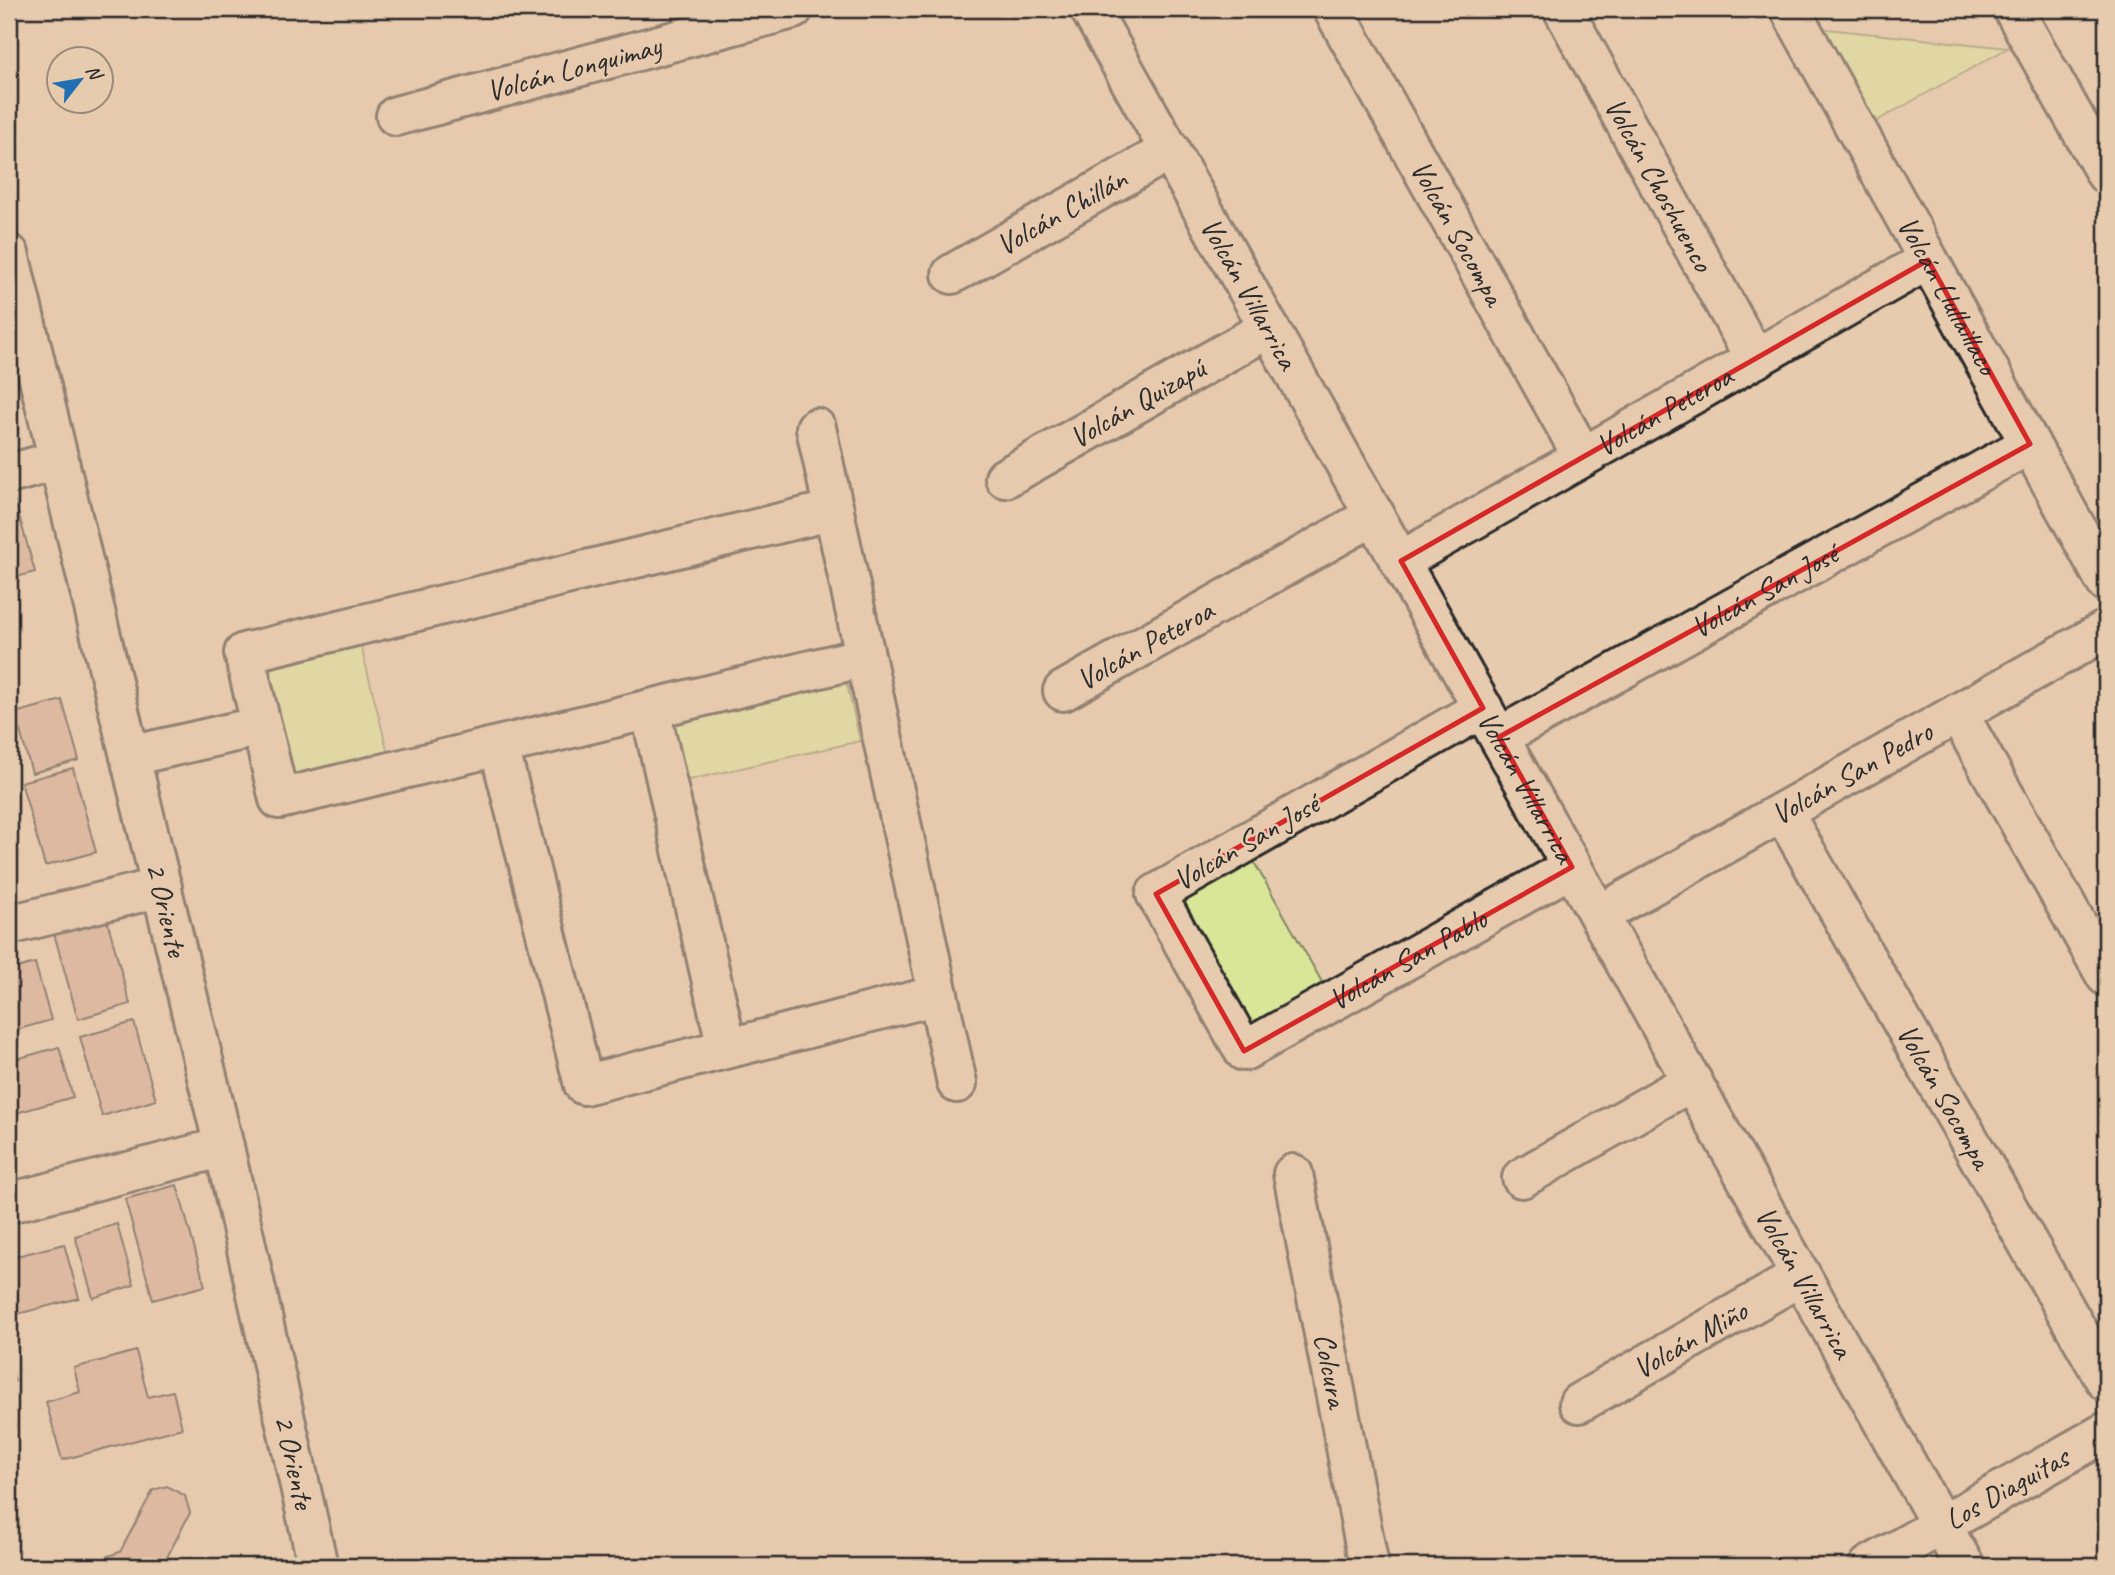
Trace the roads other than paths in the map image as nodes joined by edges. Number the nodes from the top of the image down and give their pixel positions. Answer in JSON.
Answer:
{"nodes":[{"id":1,"x":793,"y":9,"type":"edge"},
{"id":2,"x":1090,"y":9,"type":"edge"},
{"id":3,"x":1333,"y":9,"type":"edge"},
{"id":4,"x":1563,"y":9,"type":"edge"},
{"id":5,"x":1790,"y":9,"type":"edge"},
{"id":6,"x":2013,"y":9,"type":"edge"},
{"id":7,"x":396,"y":116,"type":"dead end"},
{"id":8,"x":1170,"y":150,"type":"junction"},
{"id":9,"x":2106,"y":174,"type":"edge"},
{"id":10,"x":9,"y":254,"type":"edge"},
{"id":11,"x":1928,"y":260,"type":"junction"},
{"id":12,"x":952,"y":274,"type":"dead end"},
{"id":13,"x":1269,"y":328,"type":"junction"},
{"id":14,"x":1755,"y":359,"type":"junction"},
{"id":15,"x":816,"y":428,"type":"dead end"},
{"id":16,"x":2030,"y":444,"type":"junction"},
{"id":17,"x":1583,"y":457,"type":"junction"},
{"id":18,"x":59,"y":460,"type":"junction"},
{"id":19,"x":9,"y":474,"type":"edge"},
{"id":20,"x":1005,"y":478,"type":"dead end"},
{"id":21,"x":834,"y":510,"type":"junction"},
{"id":22,"x":1375,"y":515,"type":"junction"},
{"id":23,"x":1401,"y":561,"type":"junction"},
{"id":24,"x":2106,"y":582,"type":"edge"},
{"id":25,"x":2106,"y":629,"type":"edge"},
{"id":26,"x":865,"y":657,"type":"junction"},
{"id":27,"x":1063,"y":691,"type":"dead end"},
{"id":28,"x":650,"y":709,"type":"junction"},
{"id":29,"x":1958,"y":713,"type":"junction"},
{"id":30,"x":1491,"y":723,"type":"junction"},
{"id":31,"x":261,"y":726,"type":"junction"},
{"id":32,"x":499,"y":746,"type":"junction"},
{"id":33,"x":130,"y":755,"type":"junction"},
{"id":34,"x":1783,"y":812,"type":"junction"},
{"id":35,"x":1572,"y":867,"type":"junction"},
{"id":36,"x":162,"y":887,"type":"junction"},
{"id":37,"x":1599,"y":915,"type":"junction"},
{"id":38,"x":9,"y":925,"type":"edge"},
{"id":39,"x":2106,"y":976,"type":"edge"},
{"id":40,"x":938,"y":995,"type":"junction"},
{"id":41,"x":727,"y":1048,"type":"junction"},
{"id":42,"x":1244,"y":1051,"type":"joint"},
{"id":43,"x":1692,"y":1081,"type":"junction"},
{"id":44,"x":957,"y":1083,"type":"dead end"},
{"id":45,"x":224,"y":1146,"type":"junction"},
{"id":46,"x":1293,"y":1174,"type":"dead end"},
{"id":47,"x":1522,"y":1178,"type":"dead end"},
{"id":48,"x":9,"y":1203,"type":"edge"},
{"id":49,"x":1801,"y":1276,"type":"junction"},
{"id":50,"x":2106,"y":1381,"type":"edge"},
{"id":51,"x":1579,"y":1403,"type":"dead end"},
{"id":52,"x":2106,"y":1432,"type":"edge"},
{"id":53,"x":1941,"y":1525,"type":"junction"},
{"id":54,"x":318,"y":1566,"type":"edge"},
{"id":55,"x":1369,"y":1566,"type":"edge"},
{"id":56,"x":1869,"y":1566,"type":"edge"},
{"id":57,"x":1965,"y":1566,"type":"edge"}],
"edges":[{"from":1,"to":7,"type":"street","name":"Volcán Lonquimay"},
{"from":2,"to":8,"type":"street","name":"Volcán Villarrica"},
{"from":3,"to":17,"type":"street","name":"Volcán Socompa"},
{"from":4,"to":14,"type":"street","name":"Volcán Choshuenco"},
{"from":5,"to":11,"type":"street","name":"Volcán Llullaillaco"},
{"from":6,"to":9,"type":"street"},
{"from":8,"to":12,"type":"street","name":"Volcán Chillán"},
{"from":8,"to":13,"type":"street","name":"Volcán Villarrica"},
{"from":10,"to":18,"type":"street","name":"2 Oriente"},
{"from":11,"to":14,"type":"street","name":"Volcán Peteroa"},
{"from":11,"to":16,"type":"street","name":"Volcán Llullaillaco"},
{"from":13,"to":20,"type":"street","name":"Volcán Quizapú"},
{"from":13,"to":22,"type":"street","name":"Volcán Villarrica"},
{"from":14,"to":17,"type":"street","name":"Volcán Peteroa"},
{"from":15,"to":21,"type":"street"},
{"from":16,"to":24,"type":"street","name":"Volcán Llullaillaco"},
{"from":16,"to":30,"type":"street","name":"Volcán San José"},
{"from":17,"to":23,"type":"street","name":"Volcán Peteroa"},
{"from":18,"to":19,"type":"street"},
{"from":18,"to":33,"type":"street","name":"2 Oriente"},
{"from":21,"to":26,"type":"street"},
{"from":21,"to":31,"type":"street"},
{"from":22,"to":23,"type":"street","name":"Volcán Villarrica"},
{"from":22,"to":27,"type":"street","name":"Volcán Peteroa"},
{"from":23,"to":30,"type":"street","name":"Volcán Villarrica"},
{"from":25,"to":29,"type":"street","name":"Volcán San Pedro"},
{"from":26,"to":28,"type":"street"},
{"from":26,"to":40,"type":"street"},
{"from":28,"to":32,"type":"street"},
{"from":28,"to":41,"type":"street"},
{"from":29,"to":34,"type":"street","name":"Volcán San Pedro"},
{"from":29,"to":39,"type":"street"},
{"from":30,"to":35,"type":"street","name":"Volcán Villarrica"},
{"from":30,"to":42,"type":"street","name":"Volcán San José"},
{"from":31,"to":32,"type":"street"},
{"from":31,"to":33,"type":"street"},
{"from":32,"to":41,"type":"street"},
{"from":33,"to":36,"type":"street","name":"2 Oriente"},
{"from":34,"to":37,"type":"street","name":"Volcán San Pedro"},
{"from":34,"to":50,"type":"street","name":"Volcán Socompa"},
{"from":35,"to":37,"type":"street","name":"Volcán Villarrica"},
{"from":35,"to":42,"type":"street","name":"Volcán San Pablo"},
{"from":36,"to":38,"type":"street"},
{"from":36,"to":45,"type":"street","name":"2 Oriente"},
{"from":37,"to":43,"type":"street","name":"Volcán Villarrica"},
{"from":40,"to":41,"type":"street"},
{"from":40,"to":44,"type":"street"},
{"from":43,"to":47,"type":"street"},
{"from":43,"to":49,"type":"street","name":"Volcán Villarrica"},
{"from":45,"to":48,"type":"street"},
{"from":45,"to":54,"type":"street","name":"2 Oriente"},
{"from":46,"to":55,"type":"street","name":"Colcura"},
{"from":49,"to":51,"type":"street","name":"Volcán Miño"},
{"from":49,"to":53,"type":"street","name":"Volcán Villarrica"},
{"from":52,"to":53,"type":"street","name":"Los Diaguitas"},
{"from":53,"to":56,"type":"street","name":"Los Diaguitas"},
{"from":53,"to":57,"type":"street","name":"Volcán Villarrica"}]}
